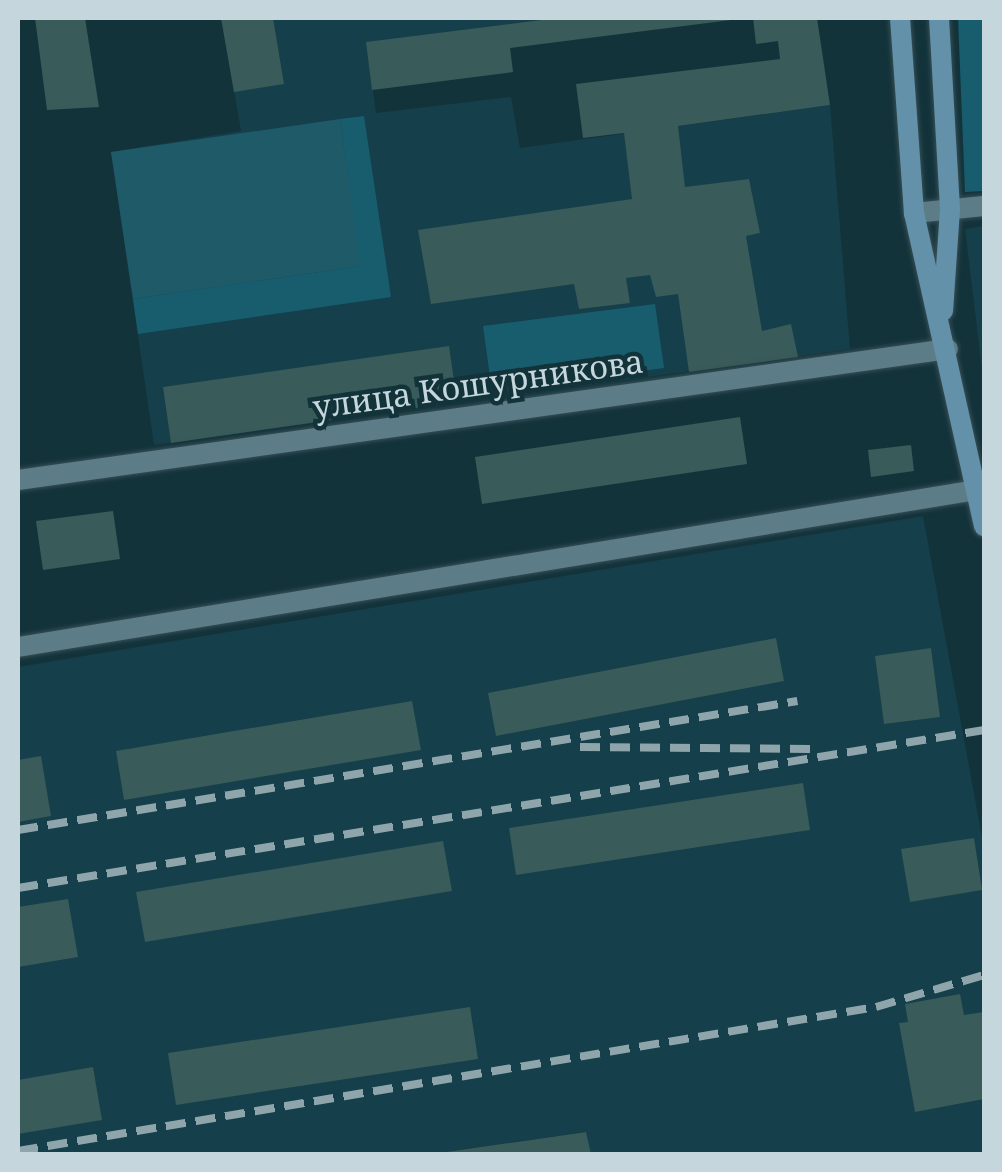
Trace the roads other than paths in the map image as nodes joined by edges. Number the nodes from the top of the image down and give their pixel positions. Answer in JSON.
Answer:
{"nodes":[{"id":1,"x":900,"y":18,"type":"edge"},
{"id":2,"x":939,"y":18,"type":"edge"},
{"id":3,"x":984,"y":206,"type":"edge"},
{"id":4,"x":950,"y":209,"type":"junction"},
{"id":5,"x":914,"y":213,"type":"junction"},
{"id":6,"x":942,"y":323,"type":"junction"},
{"id":7,"x":948,"y":349,"type":"junction"},
{"id":8,"x":18,"y":480,"type":"edge"},
{"id":9,"x":977,"y":490,"type":"junction"},
{"id":10,"x":984,"y":526,"type":"edge"},
{"id":11,"x":18,"y":647,"type":"edge"}],
"edges":[{"from":1,"to":5,"type":"main road"},
{"from":2,"to":4,"type":"main road"},
{"from":3,"to":4,"type":"street"},
{"from":4,"to":5,"type":"street"},
{"from":4,"to":6,"type":"main road"},
{"from":5,"to":6,"type":"main road"},
{"from":6,"to":7,"type":"main road"},
{"from":7,"to":8,"type":"street","name":"улица Кошурникова"},
{"from":7,"to":9,"type":"main road"},
{"from":9,"to":10,"type":"main road"},
{"from":9,"to":11,"type":"street"}]}
